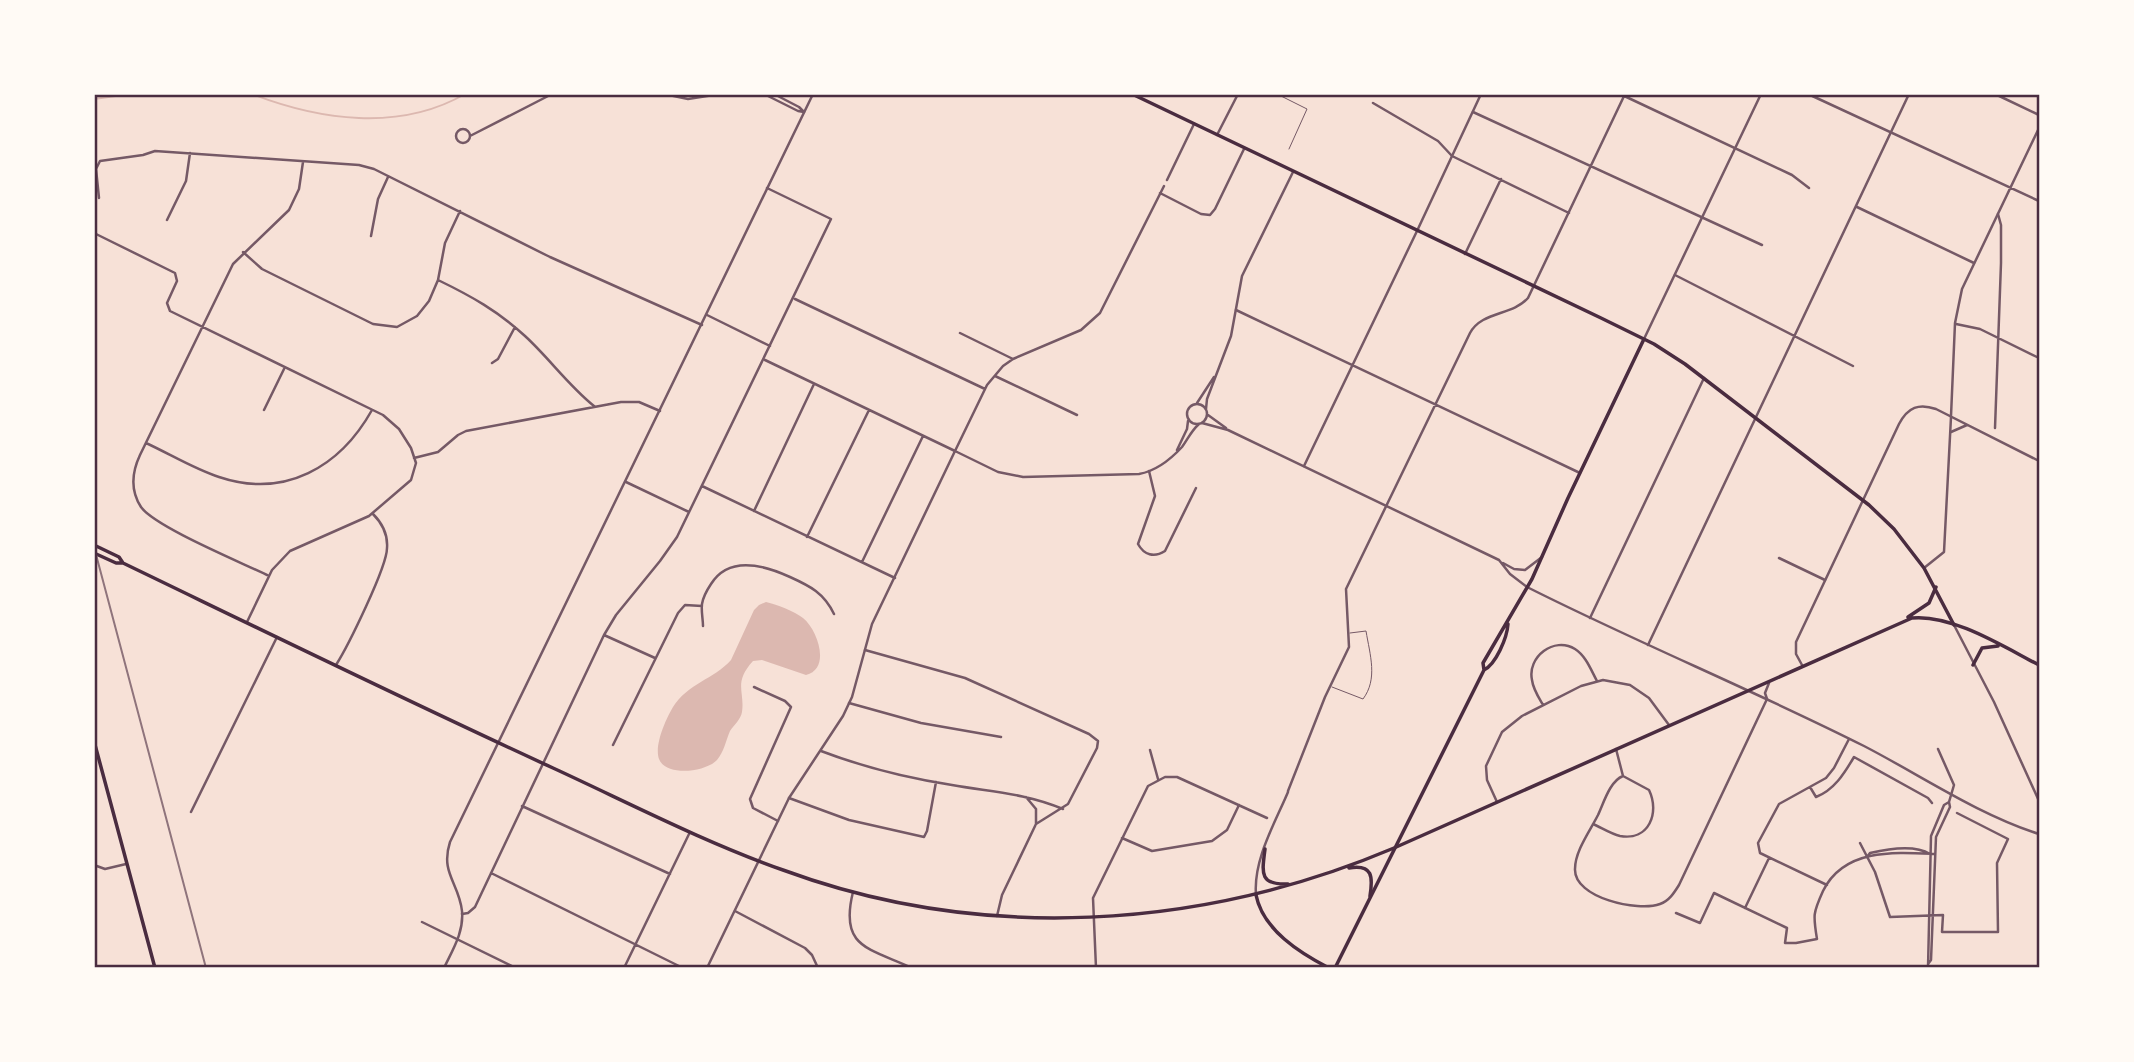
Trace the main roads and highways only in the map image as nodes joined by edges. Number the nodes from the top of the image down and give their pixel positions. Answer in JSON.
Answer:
{"nodes":[{"id":1,"x":1132,"y":94,"type":"edge"},
{"id":2,"x":1644,"y":339,"type":"junction"},
{"id":3,"x":94,"y":545,"type":"edge"},
{"id":4,"x":94,"y":553,"type":"edge"},
{"id":5,"x":123,"y":563,"type":"junction"},
{"id":6,"x":1936,"y":587,"type":"junction"},
{"id":7,"x":1901,"y":621,"type":"junction"},
{"id":8,"x":1508,"y":624,"type":"junction"},
{"id":9,"x":1954,"y":625,"type":"junction"},
{"id":10,"x":2000,"y":645,"type":"junction"},
{"id":11,"x":1973,"y":665,"type":"road end"},
{"id":12,"x":2039,"y":665,"type":"edge"},
{"id":13,"x":1483,"y":670,"type":"junction"},
{"id":14,"x":94,"y":741,"type":"edge"},
{"id":15,"x":1394,"y":848,"type":"junction"},
{"id":16,"x":1265,"y":849,"type":"road end"},
{"id":17,"x":1340,"y":869,"type":"junction"},
{"id":18,"x":1294,"y":884,"type":"junction"},
{"id":19,"x":1256,"y":895,"type":"junction"},
{"id":20,"x":1370,"y":896,"type":"junction"},
{"id":21,"x":155,"y":968,"type":"edge"},
{"id":22,"x":1329,"y":968,"type":"edge"},
{"id":23,"x":1335,"y":968,"type":"edge"}],
"edges":[{"from":1,"to":2,"type":"main road"},
{"from":2,"to":6,"type":"main road"},
{"from":2,"to":8,"type":"main road"},
{"from":3,"to":5,"type":"main road"},
{"from":4,"to":5,"type":"main road"},
{"from":5,"to":19,"type":"main road"},
{"from":6,"to":7,"type":"main road"},
{"from":6,"to":9,"type":"main road"},
{"from":7,"to":9,"type":"main road"},
{"from":7,"to":15,"type":"main road"},
{"from":8,"to":13,"type":"main road"},
{"from":8,"to":13,"type":"main road"},
{"from":9,"to":10,"type":"main road"},
{"from":10,"to":11,"type":"main road"},
{"from":10,"to":12,"type":"main road"},
{"from":13,"to":15,"type":"main road"},
{"from":14,"to":21,"type":"main road"},
{"from":15,"to":17,"type":"main road"},
{"from":15,"to":20,"type":"main road"},
{"from":16,"to":18,"type":"main road"},
{"from":17,"to":18,"type":"main road"},
{"from":17,"to":20,"type":"main road"},
{"from":18,"to":19,"type":"main road"},
{"from":19,"to":22,"type":"main road"},
{"from":20,"to":23,"type":"main road"}]}
